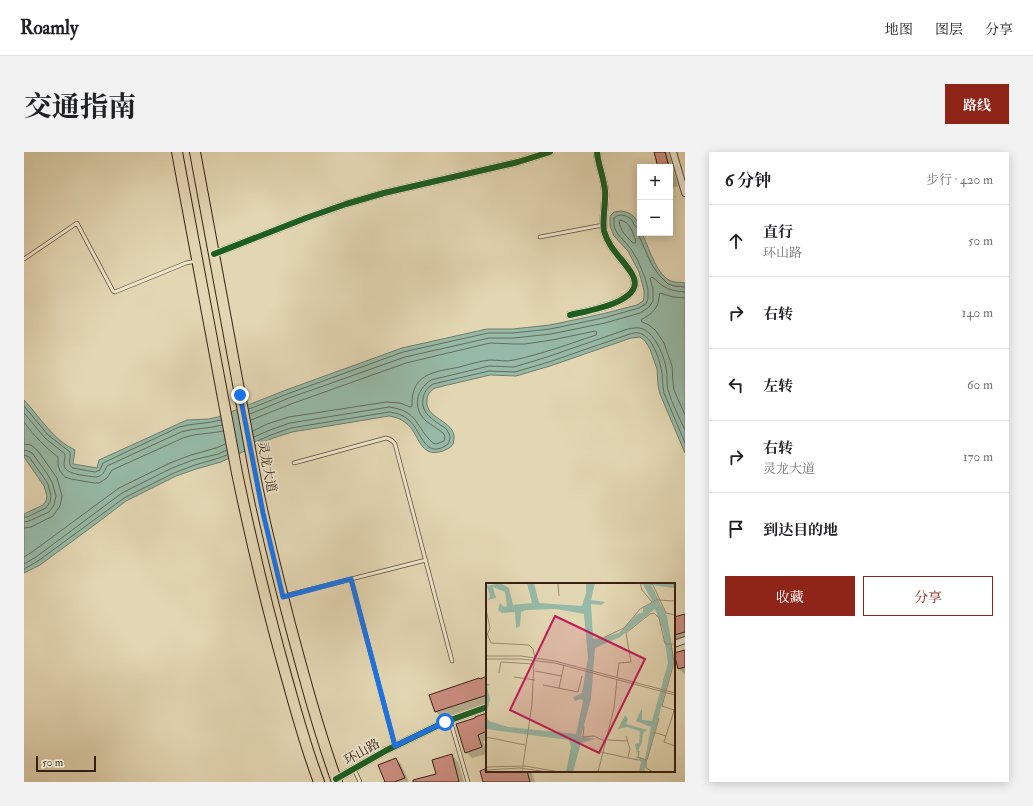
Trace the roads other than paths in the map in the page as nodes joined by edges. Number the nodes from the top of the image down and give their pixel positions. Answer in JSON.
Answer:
{"nodes":[{"id":1,"x":178,"y":152,"type":"edge"},
{"id":2,"x":195,"y":152,"type":"edge"},
{"id":3,"x":550,"y":152,"type":"edge"},
{"id":4,"x":597,"y":152,"type":"edge"},
{"id":5,"x":673,"y":152,"type":"edge"},
{"id":6,"x":685,"y":193,"type":"edge"},
{"id":7,"x":604,"y":225,"type":"junction"},
{"id":8,"x":540,"y":237,"type":"dead end"},
{"id":9,"x":214,"y":254,"type":"junction"},
{"id":10,"x":24,"y":259,"type":"edge"},
{"id":11,"x":197,"y":260,"type":"junction"},
{"id":12,"x":570,"y":315,"type":"dead end"},
{"id":13,"x":294,"y":462,"type":"dead end"},
{"id":14,"x":426,"y":560,"type":"junction"},
{"id":15,"x":351,"y":579,"type":"junction"},
{"id":16,"x":283,"y":597,"type":"junction"},
{"id":17,"x":685,"y":640,"type":"edge"},
{"id":18,"x":675,"y":644,"type":"edge"},
{"id":19,"x":452,"y":661,"type":"dead end"},
{"id":20,"x":486,"y":707,"type":"edge"},
{"id":21,"x":450,"y":720,"type":"junction"},
{"id":22,"x":395,"y":746,"type":"junction"},
{"id":23,"x":354,"y":769,"type":"junction"},
{"id":24,"x":337,"y":780,"type":"edge"},
{"id":25,"x":319,"y":782,"type":"edge"},
{"id":26,"x":360,"y":782,"type":"edge"},
{"id":27,"x":468,"y":782,"type":"edge"}],
"edges":[{"from":1,"to":11,"type":"main road"},
{"from":2,"to":9,"type":"main road","name":"灵龙大道"},
{"from":3,"to":9,"type":"street"},
{"from":4,"to":7,"type":"street"},
{"from":5,"to":6,"type":"street"},
{"from":7,"to":8,"type":"lane"},
{"from":7,"to":12,"type":"street"},
{"from":9,"to":16,"type":"main road","name":"灵龙大道"},
{"from":10,"to":11,"type":"lane"},
{"from":11,"to":25,"type":"main road"},
{"from":13,"to":14,"type":"lane"},
{"from":14,"to":15,"type":"lane"},
{"from":14,"to":19,"type":"lane"},
{"from":15,"to":16,"type":"lane"},
{"from":15,"to":22,"type":"lane"},
{"from":16,"to":24,"type":"main road","name":"灵龙大道"},
{"from":17,"to":18,"type":"street"},
{"from":20,"to":21,"type":"street","name":"环山路"},
{"from":21,"to":22,"type":"street","name":"环山路"},
{"from":21,"to":27,"type":"lane"},
{"from":22,"to":23,"type":"street","name":"环山路"},
{"from":23,"to":24,"type":"street","name":"环山路"},
{"from":23,"to":26,"type":"lane"}]}
